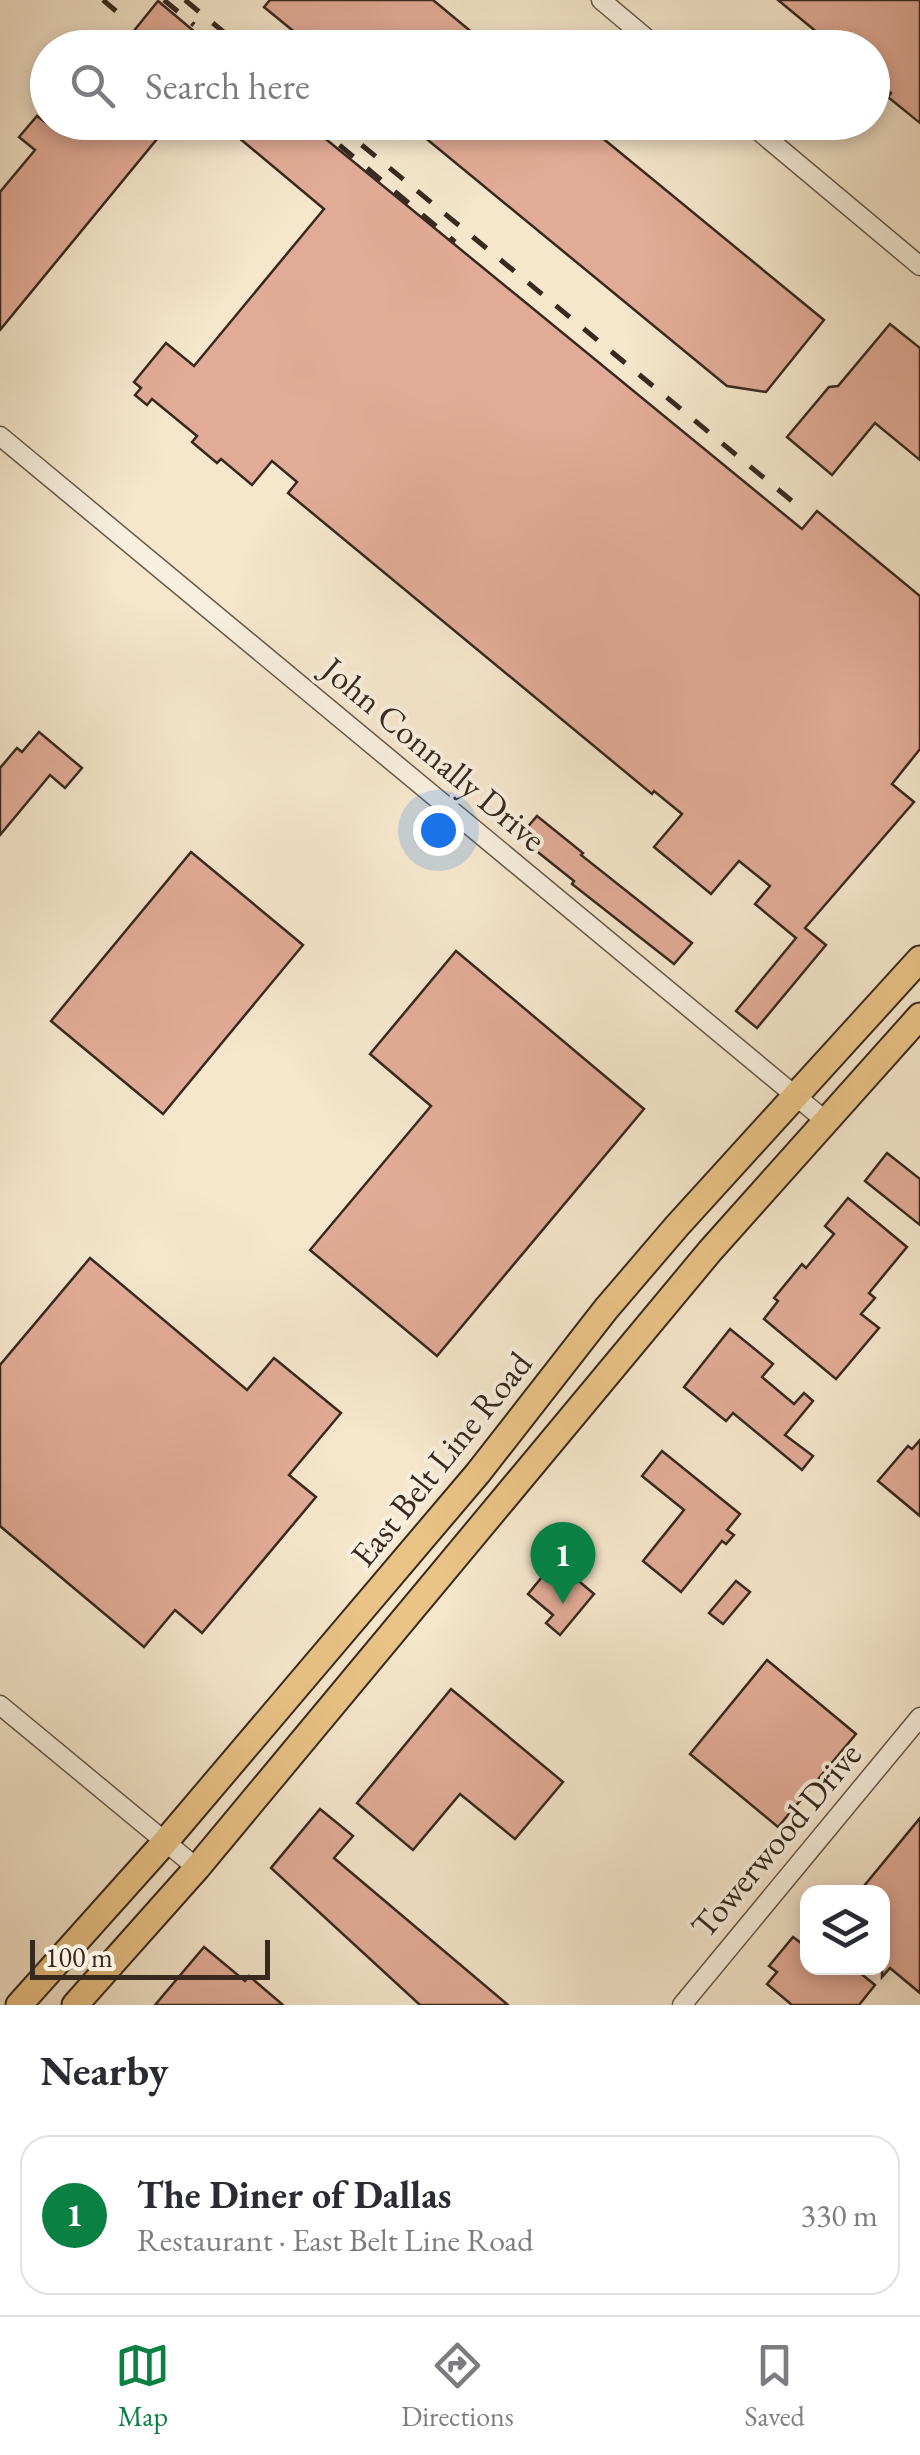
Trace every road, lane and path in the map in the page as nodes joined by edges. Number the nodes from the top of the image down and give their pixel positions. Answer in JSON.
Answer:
{"nodes":[{"id":1,"x":601,"y":0,"type":"edge"},
{"id":2,"x":637,"y":30,"type":"edge"},
{"id":3,"x":770,"y":140,"type":"edge"},
{"id":4,"x":920,"y":266,"type":"edge"},
{"id":5,"x":0,"y":436,"type":"edge"},
{"id":6,"x":920,"y":960,"type":"edge"},
{"id":7,"x":920,"y":1016,"type":"edge"},
{"id":8,"x":796,"y":1097,"type":"junction"},
{"id":9,"x":827,"y":1122,"type":"junction"},
{"id":10,"x":478,"y":1473,"type":"junction"},
{"id":11,"x":504,"y":1496,"type":"junction"},
{"id":12,"x":0,"y":1705,"type":"edge"},
{"id":13,"x":920,"y":1717,"type":"edge"},
{"id":14,"x":165,"y":1842,"type":"junction"},
{"id":15,"x":197,"y":1868,"type":"junction"},
{"id":16,"x":18,"y":2005,"type":"edge"},
{"id":17,"x":75,"y":2005,"type":"edge"},
{"id":18,"x":682,"y":2005,"type":"edge"}],
"edges":[{"from":1,"to":2,"type":"street"},
{"from":3,"to":4,"type":"street"},
{"from":5,"to":8,"type":"street","name":"John Connally Drive"},
{"from":6,"to":8,"type":"main road","name":"East Belt Line Road"},
{"from":7,"to":9,"type":"main road","name":"East Belt Line Road"},
{"from":8,"to":9,"type":"street","name":"John Connally Drive"},
{"from":8,"to":10,"type":"main road","name":"East Belt Line Road"},
{"from":9,"to":11,"type":"main road","name":"East Belt Line Road"},
{"from":10,"to":11,"type":"main road"},
{"from":10,"to":14,"type":"main road","name":"East Belt Line Road"},
{"from":11,"to":15,"type":"main road","name":"East Belt Line Road"},
{"from":12,"to":14,"type":"street"},
{"from":13,"to":18,"type":"street","name":"Towerwood Drive"},
{"from":14,"to":15,"type":"street"},
{"from":14,"to":16,"type":"main road","name":"East Belt Line Road"},
{"from":15,"to":17,"type":"main road","name":"East Belt Line Road"}]}
